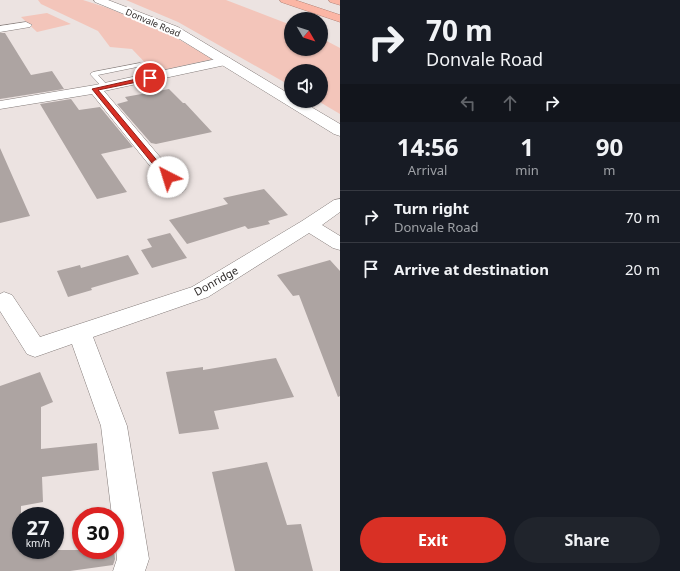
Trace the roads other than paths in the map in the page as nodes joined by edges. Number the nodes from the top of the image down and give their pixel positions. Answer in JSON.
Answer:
{"nodes":[{"id":1,"x":99,"y":0,"type":"edge"},
{"id":2,"x":285,"y":0,"type":"edge"},
{"id":3,"x":334,"y":0,"type":"edge"},
{"id":4,"x":340,"y":2,"type":"edge"},
{"id":5,"x":340,"y":19,"type":"edge"},
{"id":6,"x":26,"y":25,"type":"dead end"},
{"id":7,"x":0,"y":29,"type":"edge"},
{"id":8,"x":226,"y":61,"type":"junction"},
{"id":9,"x":140,"y":65,"type":"dead end"},
{"id":10,"x":100,"y":88,"type":"junction"},
{"id":11,"x":284,"y":97,"type":"edge"},
{"id":12,"x":0,"y":106,"type":"edge"},
{"id":13,"x":303,"y":108,"type":"edge"},
{"id":14,"x":340,"y":130,"type":"edge"},
{"id":15,"x":177,"y":188,"type":"dead end"},
{"id":16,"x":340,"y":204,"type":"edge"},
{"id":17,"x":309,"y":225,"type":"junction"},
{"id":18,"x":340,"y":244,"type":"edge"},
{"id":19,"x":4,"y":300,"type":"dead end"},
{"id":20,"x":80,"y":333,"type":"junction"},
{"id":21,"x":129,"y":571,"type":"edge"}],
"edges":[{"from":1,"to":8,"type":"street","name":"Donvale Road"},
{"from":2,"to":5,"type":"highway"},
{"from":3,"to":4,"type":"highway"},
{"from":6,"to":7,"type":"street"},
{"from":8,"to":10,"type":"street"},
{"from":8,"to":11,"type":"street","name":"Donvale Road"},
{"from":9,"to":10,"type":"lane"},
{"from":10,"to":12,"type":"street"},
{"from":10,"to":15,"type":"street"},
{"from":13,"to":14,"type":"street","name":"Donvale Road"},
{"from":16,"to":17,"type":"street","name":"Donridge"},
{"from":17,"to":18,"type":"street"},
{"from":17,"to":20,"type":"street","name":"Donridge"},
{"from":19,"to":20,"type":"street","name":"Donridge"},
{"from":20,"to":21,"type":"street"}]}
